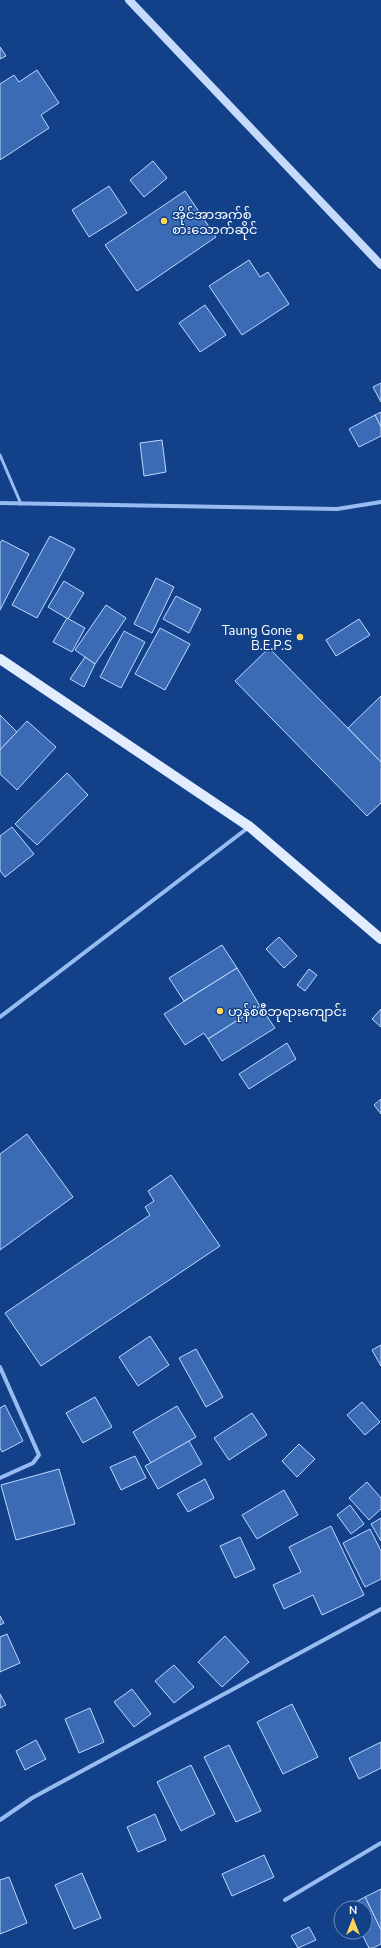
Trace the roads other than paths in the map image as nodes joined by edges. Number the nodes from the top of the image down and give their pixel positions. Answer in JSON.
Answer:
{"nodes":[{"id":1,"x":129,"y":0,"type":"edge"},
{"id":2,"x":381,"y":265,"type":"edge"},
{"id":3,"x":0,"y":455,"type":"edge"},
{"id":4,"x":381,"y":502,"type":"edge"},
{"id":5,"x":0,"y":503,"type":"edge"},
{"id":6,"x":21,"y":504,"type":"junction"},
{"id":7,"x":0,"y":658,"type":"edge"},
{"id":8,"x":250,"y":827,"type":"junction"},
{"id":9,"x":381,"y":939,"type":"edge"},
{"id":10,"x":0,"y":1017,"type":"edge"},
{"id":11,"x":0,"y":1367,"type":"edge"},
{"id":12,"x":0,"y":1478,"type":"edge"},
{"id":13,"x":381,"y":1609,"type":"edge"},
{"id":14,"x":0,"y":1820,"type":"edge"},
{"id":15,"x":381,"y":1843,"type":"edge"},
{"id":16,"x":285,"y":1900,"type":"dead end"}],
"edges":[{"from":1,"to":2,"type":"main road"},
{"from":3,"to":6,"type":"lane"},
{"from":4,"to":6,"type":"street"},
{"from":5,"to":6,"type":"street"},
{"from":7,"to":8,"type":"main road"},
{"from":8,"to":9,"type":"main road"},
{"from":8,"to":10,"type":"street"},
{"from":11,"to":12,"type":"street"},
{"from":13,"to":14,"type":"street"},
{"from":15,"to":16,"type":"street"}]}
